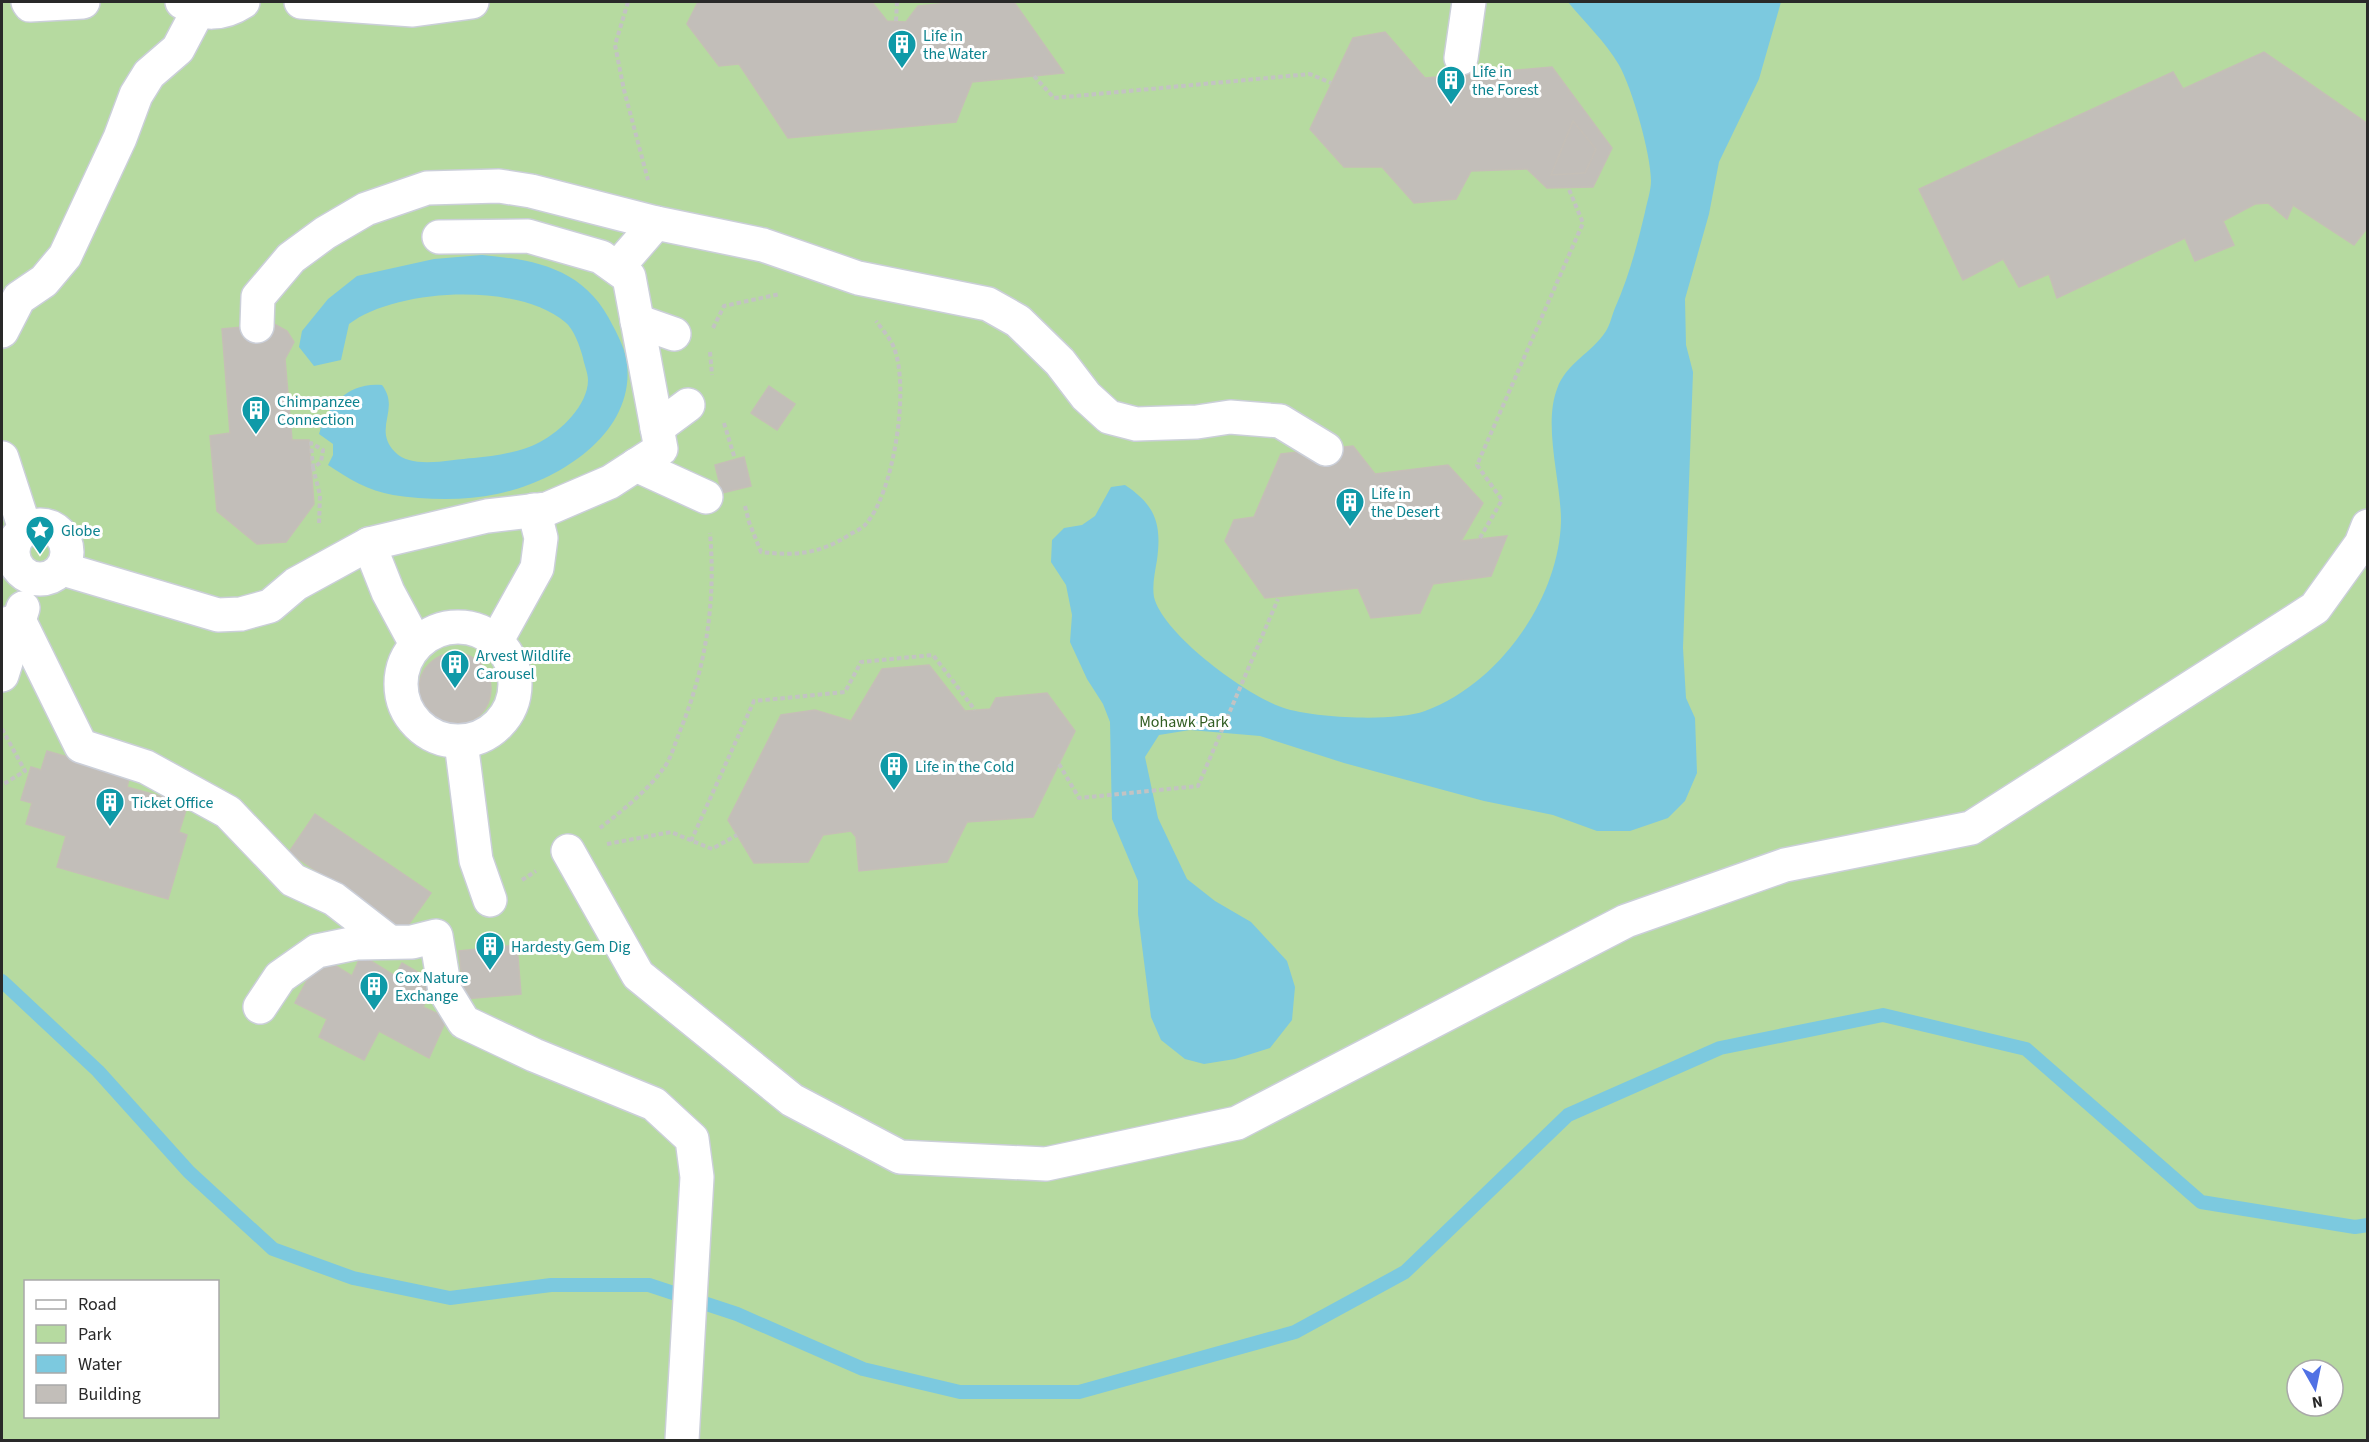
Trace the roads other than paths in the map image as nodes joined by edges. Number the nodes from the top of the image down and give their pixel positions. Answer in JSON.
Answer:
{"nodes":[{"id":1,"x":28,"y":2,"type":"edge"},
{"id":2,"x":83,"y":2,"type":"edge"},
{"id":3,"x":243,"y":2,"type":"edge"},
{"id":4,"x":301,"y":2,"type":"edge"},
{"id":5,"x":472,"y":2,"type":"edge"},
{"id":6,"x":1469,"y":2,"type":"edge"},
{"id":7,"x":190,"y":6,"type":"edge"},
{"id":8,"x":1461,"y":58,"type":"dead end"},
{"id":9,"x":656,"y":223,"type":"junction"},
{"id":10,"x":439,"y":237,"type":"dead end"},
{"id":11,"x":617,"y":268,"type":"junction"},
{"id":12,"x":637,"y":321,"type":"junction"},
{"id":13,"x":257,"y":326,"type":"dead end"},
{"id":14,"x":2,"y":331,"type":"edge"},
{"id":15,"x":674,"y":334,"type":"dead end"},
{"id":16,"x":688,"y":405,"type":"dead end"},
{"id":17,"x":657,"y":428,"type":"junction"},
{"id":18,"x":1326,"y":449,"type":"dead end"},
{"id":19,"x":2,"y":458,"type":"edge"},
{"id":20,"x":636,"y":465,"type":"junction"},
{"id":21,"x":706,"y":497,"type":"dead end"},
{"id":22,"x":534,"y":510,"type":"junction"},
{"id":23,"x":2367,"y":526,"type":"edge"},
{"id":24,"x":25,"y":529,"type":"junction"},
{"id":25,"x":369,"y":544,"type":"junction"},
{"id":26,"x":63,"y":569,"type":"junction"},
{"id":27,"x":31,"y":579,"type":"junction"},
{"id":28,"x":10,"y":623,"type":"edge"},
{"id":29,"x":497,"y":640,"type":"junction"},
{"id":30,"x":416,"y":644,"type":"junction"},
{"id":31,"x":2,"y":675,"type":"edge"},
{"id":32,"x":461,"y":742,"type":"junction"},
{"id":33,"x":568,"y":851,"type":"road end"},
{"id":34,"x":490,"y":900,"type":"dead end"},
{"id":35,"x":387,"y":940,"type":"junction"},
{"id":36,"x":260,"y":1007,"type":"dead end"},
{"id":37,"x":682,"y":1440,"type":"edge"}],
"edges":[{"from":1,"to":2,"type":"street"},
{"from":3,"to":7,"type":"street"},
{"from":4,"to":5,"type":"street"},
{"from":6,"to":8,"type":"street"},
{"from":7,"to":14,"type":"street"},
{"from":9,"to":11,"type":"street"},
{"from":9,"to":13,"type":"street"},
{"from":9,"to":18,"type":"street"},
{"from":10,"to":11,"type":"street"},
{"from":11,"to":12,"type":"street"},
{"from":12,"to":15,"type":"street"},
{"from":12,"to":17,"type":"street"},
{"from":16,"to":17,"type":"street"},
{"from":17,"to":20,"type":"street"},
{"from":19,"to":24,"type":"street"},
{"from":20,"to":21,"type":"street"},
{"from":20,"to":22,"type":"street"},
{"from":22,"to":25,"type":"street"},
{"from":22,"to":29,"type":"street"},
{"from":23,"to":33,"type":"street"},
{"from":24,"to":26,"type":"street"},
{"from":24,"to":27,"type":"street"},
{"from":25,"to":26,"type":"street"},
{"from":25,"to":30,"type":"street"},
{"from":26,"to":27,"type":"street"},
{"from":27,"to":28,"type":"street"},
{"from":28,"to":31,"type":"street"},
{"from":28,"to":35,"type":"street"},
{"from":29,"to":30,"type":"street"},
{"from":29,"to":32,"type":"street"},
{"from":30,"to":32,"type":"street"},
{"from":32,"to":34,"type":"street"},
{"from":35,"to":36,"type":"street"},
{"from":35,"to":37,"type":"street"}]}
